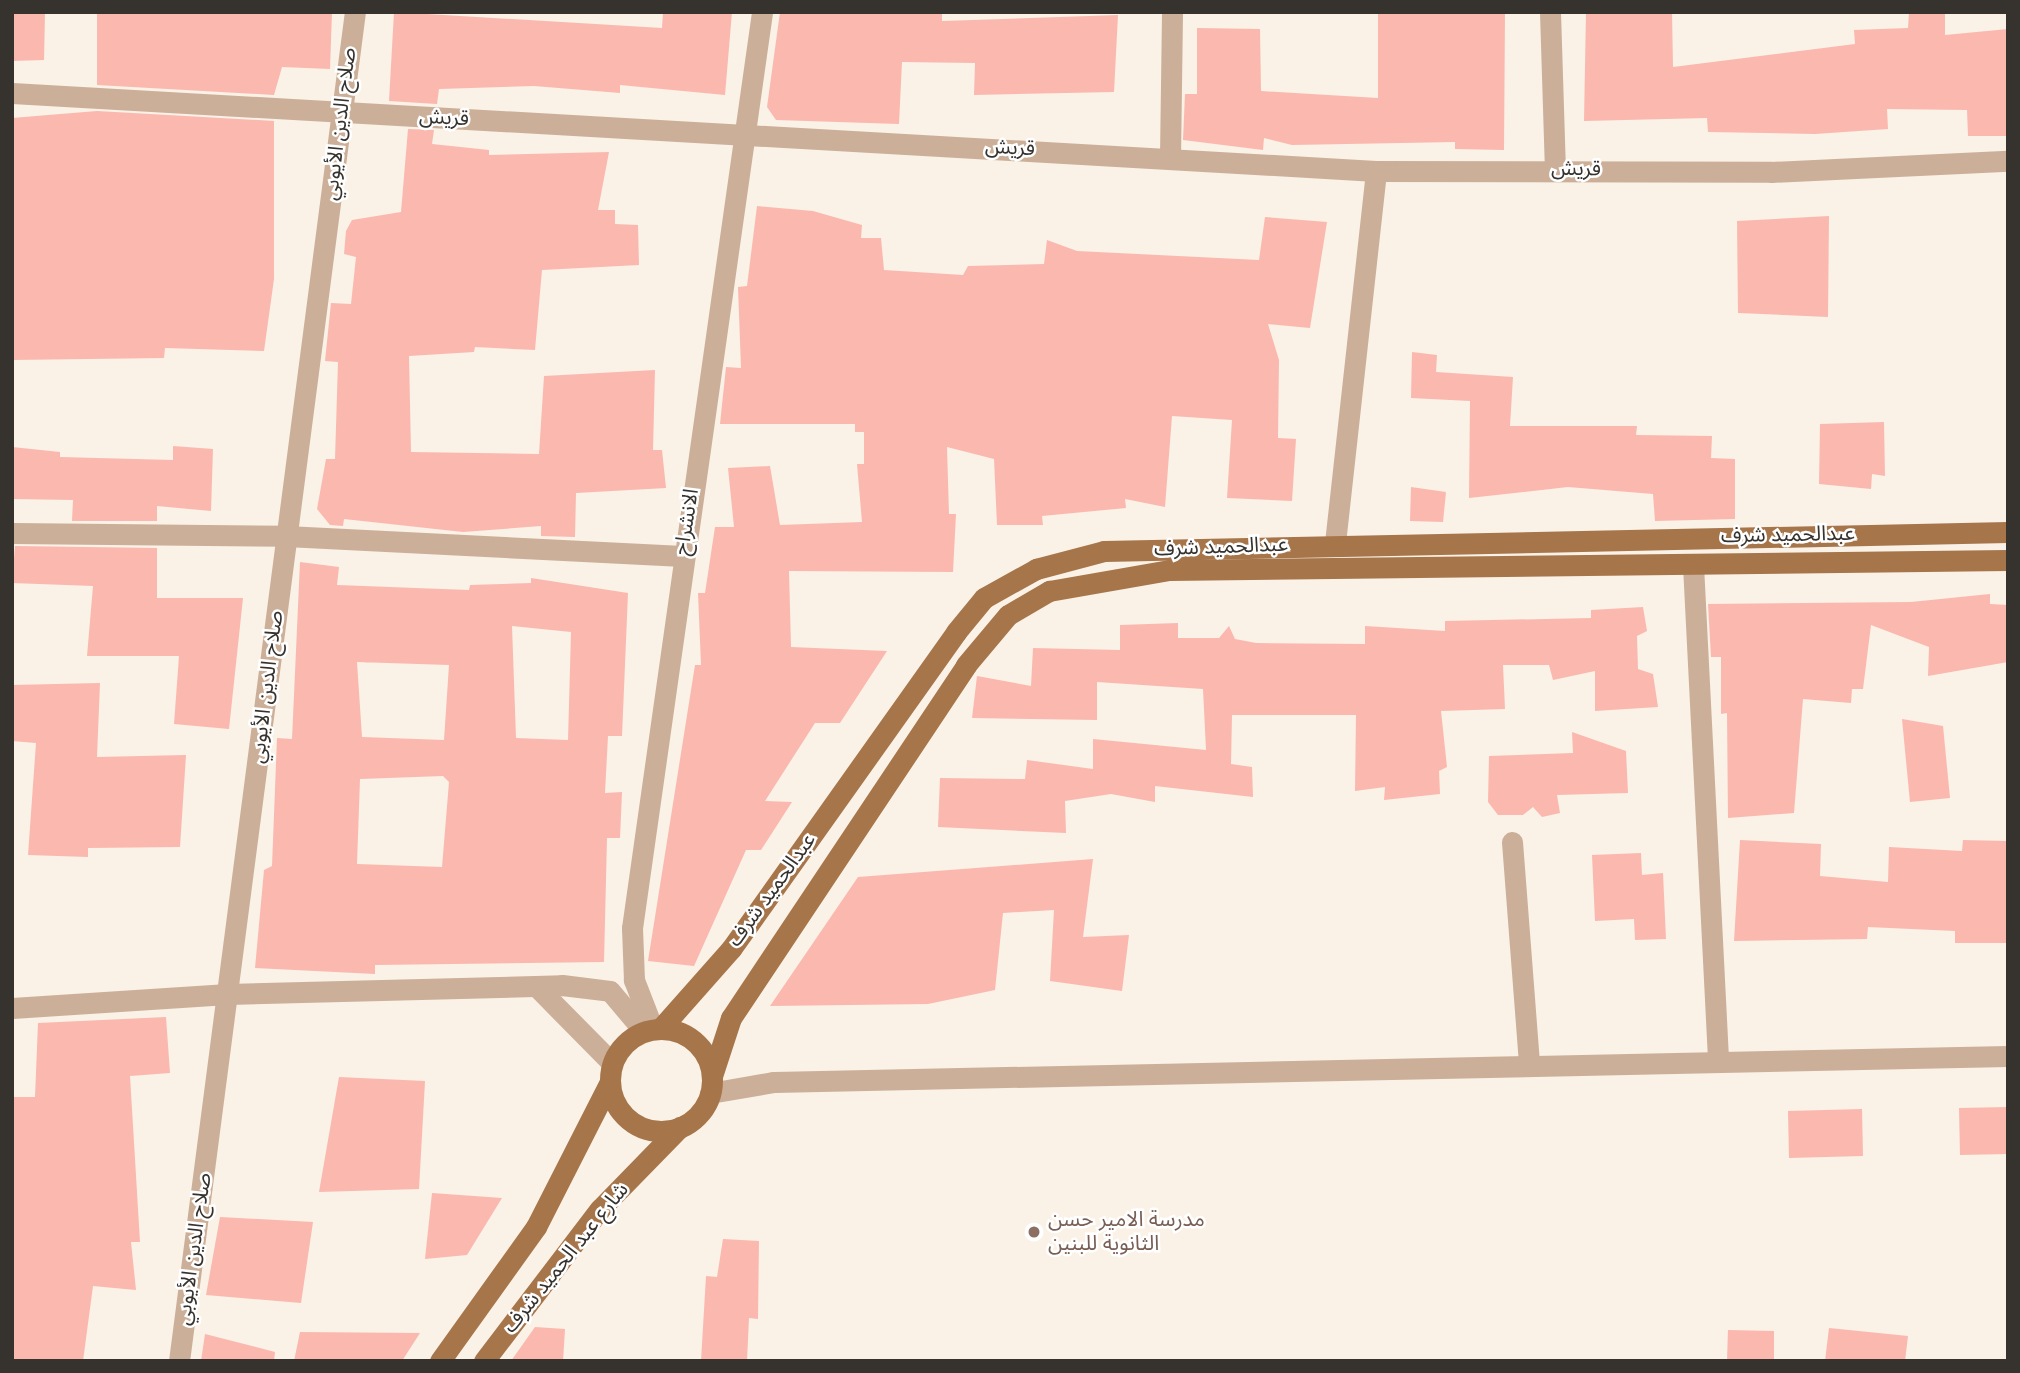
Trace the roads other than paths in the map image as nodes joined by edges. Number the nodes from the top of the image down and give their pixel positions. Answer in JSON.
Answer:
{"nodes":[{"id":1,"x":355,"y":12,"type":"edge"},
{"id":2,"x":762,"y":12,"type":"edge"},
{"id":3,"x":1172,"y":12,"type":"edge"},
{"id":4,"x":1550,"y":12,"type":"edge"},
{"id":5,"x":12,"y":93,"type":"edge"},
{"id":6,"x":342,"y":113,"type":"junction"},
{"id":7,"x":748,"y":133,"type":"junction"},
{"id":8,"x":1170,"y":157,"type":"junction"},
{"id":9,"x":2008,"y":161,"type":"edge"},
{"id":10,"x":1555,"y":168,"type":"junction"},
{"id":11,"x":1376,"y":171,"type":"junction"},
{"id":12,"x":2008,"y":532,"type":"edge"},
{"id":13,"x":12,"y":533,"type":"edge"},
{"id":14,"x":286,"y":536,"type":"junction"},
{"id":15,"x":1335,"y":543,"type":"junction"},
{"id":16,"x":682,"y":555,"type":"junction"},
{"id":17,"x":2008,"y":560,"type":"edge"},
{"id":18,"x":1693,"y":565,"type":"junction"},
{"id":19,"x":1512,"y":842,"type":"dead end"},
{"id":20,"x":537,"y":987,"type":"junction"},
{"id":21,"x":228,"y":993,"type":"junction"},
{"id":22,"x":12,"y":1008,"type":"edge"},
{"id":23,"x":653,"y":1029,"type":"junction"},
{"id":24,"x":2008,"y":1056,"type":"edge"},
{"id":25,"x":1718,"y":1058,"type":"junction"},
{"id":26,"x":1530,"y":1064,"type":"junction"},
{"id":27,"x":611,"y":1074,"type":"junction"},
{"id":28,"x":711,"y":1084,"type":"junction"},
{"id":29,"x":680,"y":1128,"type":"junction"},
{"id":30,"x":179,"y":1361,"type":"edge"},
{"id":31,"x":440,"y":1361,"type":"edge"},
{"id":32,"x":484,"y":1361,"type":"edge"}],
"edges":[{"from":1,"to":6,"type":"street","name":"صلاح الدين الأيوبي"},
{"from":2,"to":7,"type":"street","name":"الانشراح"},
{"from":3,"to":8,"type":"street"},
{"from":4,"to":10,"type":"street"},
{"from":5,"to":6,"type":"street","name":"قريش"},
{"from":6,"to":7,"type":"street","name":"قريش"},
{"from":6,"to":14,"type":"street","name":"صلاح الدين الأيوبي"},
{"from":7,"to":8,"type":"street","name":"قريش"},
{"from":7,"to":16,"type":"street","name":"الانشراح"},
{"from":8,"to":11,"type":"street","name":"قريش"},
{"from":9,"to":10,"type":"street","name":"قريش"},
{"from":10,"to":11,"type":"street","name":"قريش"},
{"from":11,"to":15,"type":"street"},
{"from":12,"to":15,"type":"main road","name":"عبدالحميد شرف"},
{"from":13,"to":14,"type":"street"},
{"from":14,"to":16,"type":"street"},
{"from":14,"to":21,"type":"street","name":"صلاح الدين الأيوبي"},
{"from":15,"to":23,"type":"main road","name":"عبدالحميد شرف"},
{"from":16,"to":23,"type":"street","name":"الانشراح"},
{"from":17,"to":18,"type":"main road","name":"عبدالحميد شرف"},
{"from":18,"to":25,"type":"street"},
{"from":18,"to":28,"type":"main road","name":"عبدالحميد شرف"},
{"from":19,"to":26,"type":"street"},
{"from":20,"to":21,"type":"street"},
{"from":20,"to":23,"type":"street"},
{"from":20,"to":27,"type":"street"},
{"from":21,"to":22,"type":"street"},
{"from":21,"to":30,"type":"street","name":"صلاح الدين الأيوبي"},
{"from":23,"to":27,"type":"main road"},
{"from":23,"to":28,"type":"main road"},
{"from":24,"to":25,"type":"street"},
{"from":25,"to":26,"type":"street"},
{"from":26,"to":28,"type":"street"},
{"from":27,"to":29,"type":"main road"},
{"from":27,"to":31,"type":"main road","name":"شارع عبد الحميد شرف"},
{"from":28,"to":29,"type":"main road"},
{"from":29,"to":32,"type":"main road","name":"شارع عبد الحميد شرف"}]}
